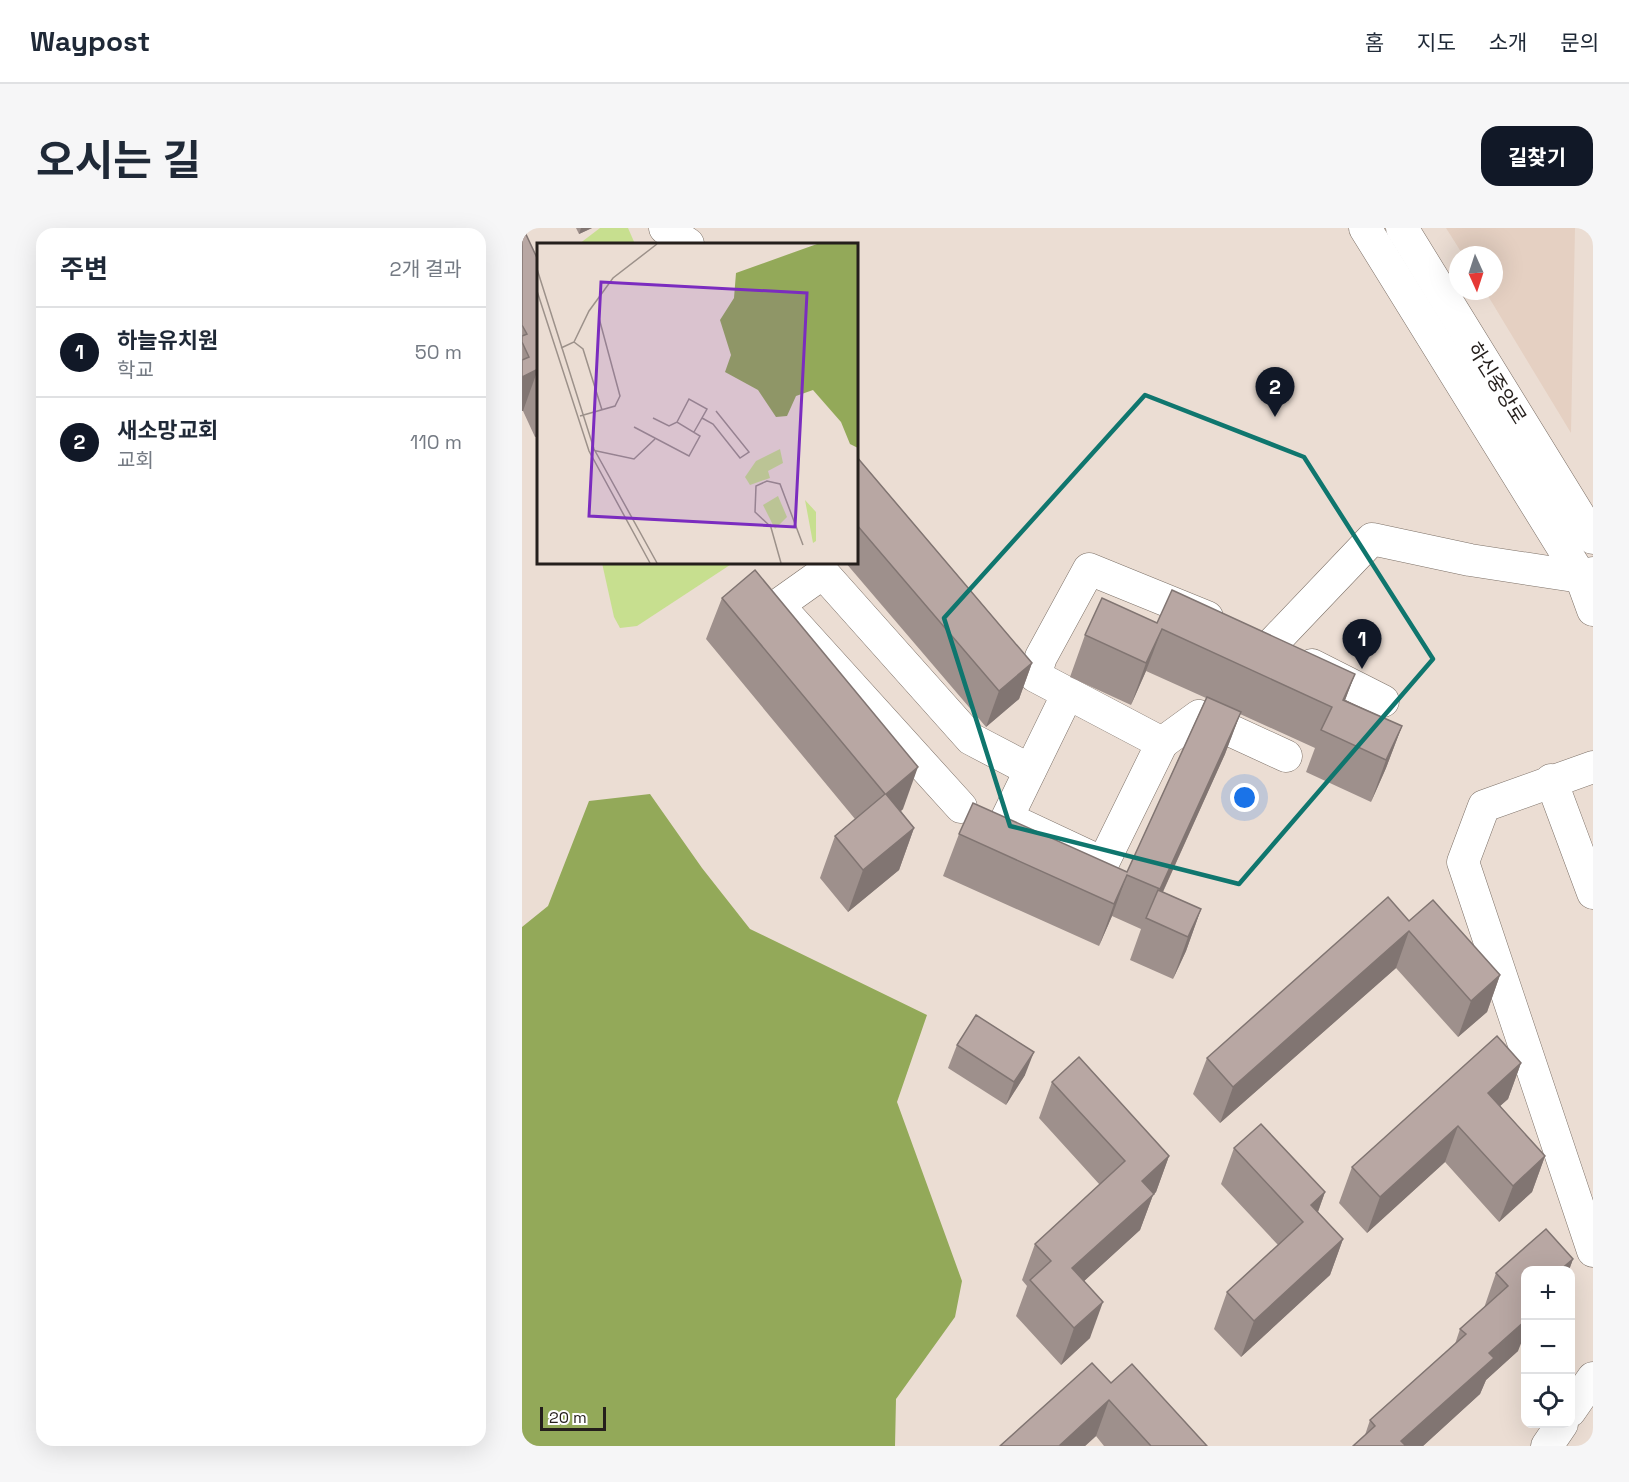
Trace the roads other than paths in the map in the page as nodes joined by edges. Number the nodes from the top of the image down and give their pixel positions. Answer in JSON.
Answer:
{"nodes":[{"id":1,"x":1365,"y":228,"type":"edge"},
{"id":2,"x":1402,"y":228,"type":"edge"},
{"id":3,"x":655,"y":231,"type":"edge"},
{"id":4,"x":685,"y":243,"type":"edge"},
{"id":5,"x":1593,"y":538,"type":"edge"},
{"id":6,"x":1587,"y":575,"type":"edge"},
{"id":7,"x":1593,"y":610,"type":"edge"},
{"id":8,"x":1251,"y":635,"type":"junction"},
{"id":9,"x":1068,"y":693,"type":"junction"},
{"id":10,"x":1383,"y":701,"type":"dead end"},
{"id":11,"x":1162,"y":743,"type":"junction"},
{"id":12,"x":1286,"y":756,"type":"dead end"},
{"id":13,"x":1593,"y":767,"type":"edge"},
{"id":14,"x":1030,"y":770,"type":"junction"},
{"id":15,"x":1551,"y":780,"type":"junction"},
{"id":16,"x":962,"y":807,"type":"dead end"},
{"id":17,"x":1593,"y":893,"type":"edge"},
{"id":18,"x":1593,"y":1251,"type":"edge"},
{"id":19,"x":1593,"y":1378,"type":"edge"},
{"id":20,"x":1575,"y":1405,"type":"edge"},
{"id":21,"x":1559,"y":1428,"type":"edge"},
{"id":22,"x":1547,"y":1446,"type":"edge"}],
"edges":[{"from":1,"to":6,"type":"street"},
{"from":2,"to":5,"type":"street","name":"하신중앙로"},
{"from":3,"to":4,"type":"street"},
{"from":6,"to":7,"type":"street"},
{"from":6,"to":8,"type":"street"},
{"from":8,"to":9,"type":"street"},
{"from":8,"to":10,"type":"street"},
{"from":9,"to":11,"type":"street"},
{"from":9,"to":14,"type":"street"},
{"from":11,"to":12,"type":"street"},
{"from":11,"to":14,"type":"street"},
{"from":13,"to":15,"type":"street"},
{"from":14,"to":16,"type":"street"},
{"from":15,"to":17,"type":"street"},
{"from":15,"to":18,"type":"street"},
{"from":19,"to":20,"type":"street"},
{"from":21,"to":22,"type":"street"}]}
